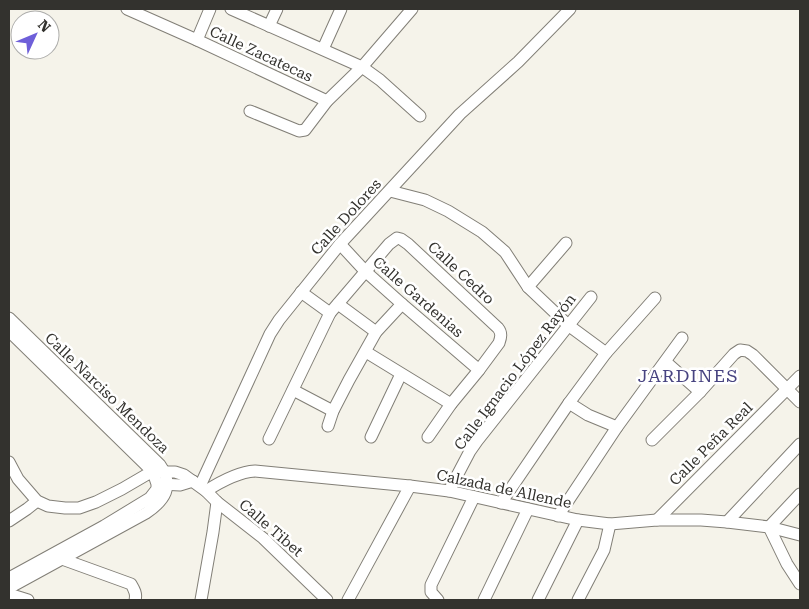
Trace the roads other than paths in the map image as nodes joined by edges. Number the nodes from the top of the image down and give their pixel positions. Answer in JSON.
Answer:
{"nodes":[{"id":1,"x":127,"y":9,"type":"edge"},
{"id":2,"x":210,"y":9,"type":"edge"},
{"id":3,"x":231,"y":9,"type":"edge"},
{"id":4,"x":277,"y":9,"type":"edge"},
{"id":5,"x":341,"y":9,"type":"edge"},
{"id":6,"x":412,"y":9,"type":"edge"},
{"id":7,"x":570,"y":9,"type":"edge"},
{"id":8,"x":269,"y":26,"type":"junction"},
{"id":9,"x":197,"y":40,"type":"junction"},
{"id":10,"x":322,"y":49,"type":"junction"},
{"id":11,"x":362,"y":67,"type":"junction"},
{"id":12,"x":327,"y":101,"type":"junction"},
{"id":13,"x":250,"y":111,"type":"dead end"},
{"id":14,"x":420,"y":116,"type":"dead end"},
{"id":15,"x":390,"y":191,"type":"junction"},
{"id":16,"x":566,"y":243,"type":"dead end"},
{"id":17,"x":340,"y":244,"type":"junction"},
{"id":18,"x":365,"y":271,"type":"junction"},
{"id":19,"x":528,"y":287,"type":"junction"},
{"id":20,"x":301,"y":292,"type":"junction"},
{"id":21,"x":591,"y":297,"type":"dead end"},
{"id":22,"x":655,"y":298,"type":"dead end"},
{"id":23,"x":338,"y":304,"type":"junction"},
{"id":24,"x":402,"y":304,"type":"junction"},
{"id":25,"x":330,"y":313,"type":"junction"},
{"id":26,"x":9,"y":318,"type":"edge"},
{"id":27,"x":568,"y":325,"type":"junction"},
{"id":28,"x":9,"y":331,"type":"edge"},
{"id":29,"x":376,"y":332,"type":"junction"},
{"id":30,"x":682,"y":338,"type":"dead end"},
{"id":31,"x":366,"y":352,"type":"junction"},
{"id":32,"x":606,"y":354,"type":"junction"},
{"id":33,"x":666,"y":362,"type":"junction"},
{"id":34,"x":479,"y":370,"type":"junction"},
{"id":35,"x":401,"y":374,"type":"junction"},
{"id":36,"x":800,"y":376,"type":"edge"},
{"id":37,"x":787,"y":388,"type":"junction"},
{"id":38,"x":293,"y":390,"type":"junction"},
{"id":39,"x":700,"y":392,"type":"junction"},
{"id":40,"x":800,"y":402,"type":"edge"},
{"id":41,"x":569,"y":403,"type":"junction"},
{"id":42,"x":451,"y":404,"type":"junction"},
{"id":43,"x":333,"y":411,"type":"junction"},
{"id":44,"x":328,"y":426,"type":"dead end"},
{"id":45,"x":617,"y":427,"type":"junction"},
{"id":46,"x":428,"y":436,"type":"dead end"},
{"id":47,"x":371,"y":437,"type":"dead end"},
{"id":48,"x":269,"y":439,"type":"dead end"},
{"id":49,"x":652,"y":440,"type":"dead end"},
{"id":50,"x":800,"y":444,"type":"edge"},
{"id":51,"x":9,"y":462,"type":"edge"},
{"id":52,"x":159,"y":472,"type":"junction"},
{"id":53,"x":137,"y":480,"type":"junction"},
{"id":54,"x":162,"y":484,"type":"junction"},
{"id":55,"x":200,"y":486,"type":"junction"},
{"id":56,"x":410,"y":486,"type":"junction"},
{"id":57,"x":449,"y":491,"type":"junction"},
{"id":58,"x":800,"y":494,"type":"edge"},
{"id":59,"x":474,"y":497,"type":"junction"},
{"id":60,"x":37,"y":501,"type":"junction"},
{"id":61,"x":217,"y":502,"type":"junction"},
{"id":62,"x":501,"y":502,"type":"junction"},
{"id":63,"x":528,"y":509,"type":"junction"},
{"id":64,"x":558,"y":516,"type":"junction"},
{"id":65,"x":9,"y":520,"type":"edge"},
{"id":66,"x":578,"y":520,"type":"junction"},
{"id":67,"x":657,"y":520,"type":"junction"},
{"id":68,"x":727,"y":522,"type":"junction"},
{"id":69,"x":610,"y":524,"type":"junction"},
{"id":70,"x":769,"y":527,"type":"junction"},
{"id":71,"x":106,"y":530,"type":"junction"},
{"id":72,"x":800,"y":535,"type":"edge"},
{"id":73,"x":62,"y":559,"type":"junction"},
{"id":74,"x":9,"y":578,"type":"edge"},
{"id":75,"x":800,"y":584,"type":"edge"},
{"id":76,"x":10,"y":594,"type":"edge"},
{"id":77,"x":434,"y":596,"type":"edge"},
{"id":78,"x":28,"y":600,"type":"edge"},
{"id":79,"x":135,"y":600,"type":"edge"},
{"id":80,"x":201,"y":600,"type":"edge"},
{"id":81,"x":327,"y":600,"type":"edge"},
{"id":82,"x":348,"y":600,"type":"edge"},
{"id":83,"x":484,"y":600,"type":"edge"},
{"id":84,"x":538,"y":600,"type":"edge"},
{"id":85,"x":578,"y":600,"type":"edge"}],
"edges":[{"from":1,"to":9,"type":"street","name":"Calle Zacatecas"},
{"from":2,"to":9,"type":"street"},
{"from":3,"to":8,"type":"street"},
{"from":4,"to":8,"type":"street"},
{"from":5,"to":10,"type":"street"},
{"from":6,"to":11,"type":"street"},
{"from":7,"to":15,"type":"street","name":"Calle Dolores"},
{"from":8,"to":10,"type":"street"},
{"from":9,"to":12,"type":"street","name":"Calle Zacatecas"},
{"from":10,"to":11,"type":"street"},
{"from":11,"to":12,"type":"street"},
{"from":11,"to":14,"type":"street"},
{"from":12,"to":13,"type":"street"},
{"from":15,"to":17,"type":"street","name":"Calle Dolores"},
{"from":15,"to":19,"type":"street"},
{"from":16,"to":19,"type":"street"},
{"from":17,"to":18,"type":"street","name":"Calle Gardenias"},
{"from":17,"to":20,"type":"street","name":"Calle Dolores"},
{"from":18,"to":23,"type":"street"},
{"from":18,"to":24,"type":"street","name":"Calle Gardenias"},
{"from":18,"to":34,"type":"street","name":"Calle Cedro"},
{"from":19,"to":27,"type":"street"},
{"from":20,"to":25,"type":"street"},
{"from":20,"to":55,"type":"street","name":"Calle Dolores"},
{"from":21,"to":27,"type":"street","name":"Calle Ignacio López Rayón"},
{"from":22,"to":32,"type":"street"},
{"from":23,"to":25,"type":"street"},
{"from":23,"to":29,"type":"street"},
{"from":24,"to":29,"type":"street"},
{"from":24,"to":34,"type":"street","name":"Calle Gardenias"},
{"from":25,"to":38,"type":"street"},
{"from":26,"to":52,"type":"street","name":"Calle Narciso Mendoza"},
{"from":27,"to":32,"type":"street"},
{"from":27,"to":57,"type":"street","name":"Calle Ignacio López Rayón"},
{"from":28,"to":52,"type":"street","name":"Calle Narciso Mendoza"},
{"from":29,"to":31,"type":"street"},
{"from":30,"to":33,"type":"street"},
{"from":31,"to":35,"type":"street"},
{"from":31,"to":43,"type":"street"},
{"from":32,"to":41,"type":"street"},
{"from":33,"to":39,"type":"street"},
{"from":33,"to":45,"type":"street"},
{"from":34,"to":42,"type":"street"},
{"from":35,"to":42,"type":"street"},
{"from":35,"to":47,"type":"street"},
{"from":36,"to":37,"type":"street","name":"Calle Peña Real"},
{"from":37,"to":39,"type":"street"},
{"from":37,"to":40,"type":"street"},
{"from":37,"to":67,"type":"street","name":"Calle Peña Real"},
{"from":38,"to":43,"type":"street"},
{"from":38,"to":48,"type":"street"},
{"from":39,"to":49,"type":"street"},
{"from":41,"to":45,"type":"street"},
{"from":41,"to":62,"type":"street"},
{"from":42,"to":46,"type":"street"},
{"from":43,"to":44,"type":"street"},
{"from":45,"to":64,"type":"street"},
{"from":50,"to":68,"type":"street"},
{"from":51,"to":60,"type":"street"},
{"from":52,"to":53,"type":"street"},
{"from":52,"to":54,"type":"street","name":"Calle Narciso Mendoza"},
{"from":52,"to":55,"type":"street","name":"Calle Tibet"},
{"from":53,"to":54,"type":"street"},
{"from":53,"to":60,"type":"street"},
{"from":54,"to":55,"type":"street"},
{"from":54,"to":71,"type":"street"},
{"from":55,"to":56,"type":"street","name":"Calzada de Allende"},
{"from":55,"to":61,"type":"street","name":"Calle Tibet"},
{"from":56,"to":57,"type":"street","name":"Calzada de Allende"},
{"from":56,"to":82,"type":"street"},
{"from":57,"to":59,"type":"street","name":"Calzada de Allende"},
{"from":58,"to":70,"type":"street"},
{"from":59,"to":62,"type":"street","name":"Calzada de Allende"},
{"from":59,"to":77,"type":"street"},
{"from":60,"to":65,"type":"street"},
{"from":61,"to":80,"type":"street"},
{"from":61,"to":81,"type":"street","name":"Calle Tibet"},
{"from":62,"to":63,"type":"street","name":"Calzada de Allende"},
{"from":63,"to":64,"type":"street","name":"Calzada de Allende"},
{"from":63,"to":83,"type":"street"},
{"from":64,"to":66,"type":"street","name":"Calzada de Allende"},
{"from":66,"to":69,"type":"street","name":"Calzada de Allende"},
{"from":66,"to":84,"type":"street"},
{"from":67,"to":68,"type":"street","name":"Calzada de Allende"},
{"from":67,"to":69,"type":"street","name":"Calzada de Allende"},
{"from":68,"to":70,"type":"street","name":"Calzada de Allende"},
{"from":69,"to":85,"type":"street"},
{"from":70,"to":72,"type":"street","name":"Calzada de Allende"},
{"from":70,"to":75,"type":"street"},
{"from":71,"to":73,"type":"street"},
{"from":71,"to":74,"type":"street"},
{"from":73,"to":76,"type":"street"},
{"from":73,"to":79,"type":"street"},
{"from":76,"to":78,"type":"street"}]}
